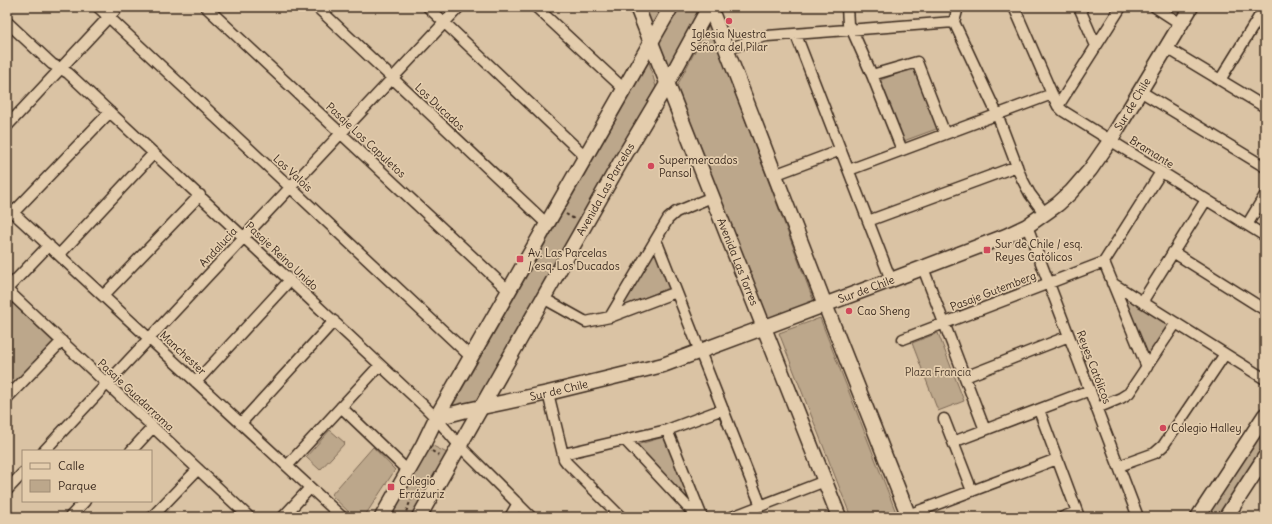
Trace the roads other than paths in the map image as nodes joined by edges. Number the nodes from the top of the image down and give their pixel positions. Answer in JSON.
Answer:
{"nodes":[{"id":1,"x":98,"y":7,"type":"edge"},
{"id":2,"x":118,"y":7,"type":"edge"},
{"id":3,"x":206,"y":7,"type":"edge"},
{"id":4,"x":317,"y":7,"type":"edge"},
{"id":5,"x":428,"y":7,"type":"edge"},
{"id":6,"x":459,"y":7,"type":"edge"},
{"id":7,"x":536,"y":7,"type":"edge"},
{"id":8,"x":548,"y":7,"type":"edge"},
{"id":9,"x":637,"y":7,"type":"edge"},
{"id":10,"x":671,"y":7,"type":"edge"},
{"id":11,"x":710,"y":7,"type":"edge"},
{"id":12,"x":846,"y":7,"type":"edge"},
{"id":13,"x":958,"y":7,"type":"edge"},
{"id":14,"x":1014,"y":7,"type":"edge"},
{"id":15,"x":1079,"y":7,"type":"edge"},
{"id":16,"x":1121,"y":7,"type":"edge"},
{"id":17,"x":1155,"y":7,"type":"edge"},
{"id":18,"x":1191,"y":7,"type":"edge"},
{"id":19,"x":1265,"y":7,"type":"edge"},
{"id":20,"x":108,"y":17,"type":"junction"},
{"id":21,"x":7,"y":22,"type":"edge"},
{"id":22,"x":444,"y":22,"type":"junction"},
{"id":23,"x":954,"y":22,"type":"junction"},
{"id":24,"x":1181,"y":24,"type":"junction"},
{"id":25,"x":555,"y":25,"type":"junction"},
{"id":26,"x":852,"y":30,"type":"junction"},
{"id":27,"x":796,"y":34,"type":"junction"},
{"id":28,"x":651,"y":43,"type":"junction"},
{"id":29,"x":1096,"y":46,"type":"junction"},
{"id":30,"x":1166,"y":48,"type":"junction"},
{"id":31,"x":726,"y":50,"type":"junction"},
{"id":32,"x":60,"y":69,"type":"junction"},
{"id":33,"x":872,"y":75,"type":"junction"},
{"id":34,"x":392,"y":78,"type":"junction"},
{"id":35,"x":1220,"y":80,"type":"junction"},
{"id":36,"x":667,"y":84,"type":"junction"},
{"id":37,"x":624,"y":89,"type":"junction"},
{"id":38,"x":1140,"y":91,"type":"junction"},
{"id":39,"x":1052,"y":94,"type":"junction"},
{"id":40,"x":1058,"y":106,"type":"junction"},
{"id":41,"x":1265,"y":107,"type":"edge"},
{"id":42,"x":110,"y":112,"type":"junction"},
{"id":43,"x":997,"y":114,"type":"junction"},
{"id":44,"x":8,"y":123,"type":"edge"},
{"id":45,"x":341,"y":133,"type":"junction"},
{"id":46,"x":945,"y":134,"type":"junction"},
{"id":47,"x":1110,"y":140,"type":"junction"},
{"id":48,"x":841,"y":150,"type":"junction"},
{"id":49,"x":902,"y":150,"type":"junction"},
{"id":50,"x":154,"y":153,"type":"junction"},
{"id":51,"x":586,"y":157,"type":"junction"},
{"id":52,"x":1017,"y":166,"type":"junction"},
{"id":53,"x":1265,"y":167,"type":"edge"},
{"id":54,"x":849,"y":170,"type":"junction"},
{"id":55,"x":1161,"y":172,"type":"junction"},
{"id":56,"x":774,"y":175,"type":"junction"},
{"id":57,"x":290,"y":187,"type":"junction"},
{"id":58,"x":200,"y":195,"type":"junction"},
{"id":59,"x":1265,"y":195,"type":"edge"},
{"id":60,"x":712,"y":197,"type":"junction"},
{"id":61,"x":1206,"y":200,"type":"junction"},
{"id":62,"x":10,"y":210,"type":"edge"},
{"id":63,"x":1045,"y":214,"type":"junction"},
{"id":64,"x":868,"y":221,"type":"junction"},
{"id":65,"x":548,"y":224,"type":"junction"},
{"id":66,"x":1247,"y":225,"type":"junction"},
{"id":67,"x":1027,"y":226,"type":"junction"},
{"id":68,"x":1265,"y":236,"type":"edge"},
{"id":69,"x":244,"y":237,"type":"junction"},
{"id":70,"x":656,"y":240,"type":"junction"},
{"id":71,"x":49,"y":245,"type":"junction"},
{"id":72,"x":1173,"y":252,"type":"junction"},
{"id":73,"x":59,"y":255,"type":"junction"},
{"id":74,"x":1104,"y":262,"type":"junction"},
{"id":75,"x":923,"y":268,"type":"junction"},
{"id":76,"x":290,"y":280,"type":"junction"},
{"id":77,"x":891,"y":280,"type":"junction"},
{"id":78,"x":1049,"y":283,"type":"junction"},
{"id":79,"x":1112,"y":283,"type":"junction"},
{"id":80,"x":7,"y":289,"type":"edge"},
{"id":81,"x":509,"y":291,"type":"junction"},
{"id":82,"x":676,"y":292,"type":"junction"},
{"id":83,"x":104,"y":296,"type":"junction"},
{"id":84,"x":543,"y":298,"type":"junction"},
{"id":85,"x":1142,"y":302,"type":"junction"},
{"id":86,"x":825,"y":305,"type":"junction"},
{"id":87,"x":1265,"y":310,"type":"edge"},
{"id":88,"x":610,"y":317,"type":"junction"},
{"id":89,"x":334,"y":321,"type":"junction"},
{"id":90,"x":944,"y":323,"type":"junction"},
{"id":91,"x":1176,"y":323,"type":"junction"},
{"id":92,"x":764,"y":328,"type":"junction"},
{"id":93,"x":1069,"y":336,"type":"junction"},
{"id":94,"x":149,"y":338,"type":"junction"},
{"id":95,"x":903,"y":339,"type":"dead end"},
{"id":96,"x":62,"y":341,"type":"junction"},
{"id":97,"x":700,"y":352,"type":"junction"},
{"id":98,"x":1225,"y":354,"type":"junction"},
{"id":99,"x":471,"y":357,"type":"junction"},
{"id":100,"x":380,"y":365,"type":"junction"},
{"id":101,"x":1147,"y":367,"type":"junction"},
{"id":102,"x":965,"y":376,"type":"junction"},
{"id":103,"x":1265,"y":379,"type":"edge"},
{"id":104,"x":196,"y":382,"type":"junction"},
{"id":105,"x":107,"y":384,"type":"junction"},
{"id":106,"x":1090,"y":390,"type":"junction"},
{"id":107,"x":548,"y":393,"type":"junction"},
{"id":108,"x":7,"y":398,"type":"edge"},
{"id":109,"x":341,"y":407,"type":"junction"},
{"id":110,"x":481,"y":407,"type":"junction"},
{"id":111,"x":1097,"y":408,"type":"junction"},
{"id":112,"x":722,"y":409,"type":"junction"},
{"id":113,"x":1039,"y":410,"type":"junction"},
{"id":114,"x":1265,"y":415,"type":"edge"},
{"id":115,"x":436,"y":418,"type":"junction"},
{"id":116,"x":944,"y":419,"type":"dead end"},
{"id":117,"x":241,"y":423,"type":"junction"},
{"id":118,"x":153,"y":427,"type":"junction"},
{"id":119,"x":667,"y":430,"type":"junction"},
{"id":120,"x":985,"y":430,"type":"junction"},
{"id":121,"x":625,"y":440,"type":"junction"},
{"id":122,"x":953,"y":442,"type":"junction"},
{"id":123,"x":459,"y":445,"type":"junction"},
{"id":124,"x":45,"y":450,"type":"edge"},
{"id":125,"x":132,"y":450,"type":"edge"},
{"id":126,"x":563,"y":454,"type":"junction"},
{"id":127,"x":1265,"y":457,"type":"edge"},
{"id":128,"x":1057,"y":459,"type":"junction"},
{"id":129,"x":287,"y":466,"type":"junction"},
{"id":130,"x":1119,"y":466,"type":"junction"},
{"id":131,"x":198,"y":468,"type":"junction"},
{"id":132,"x":408,"y":471,"type":"junction"},
{"id":133,"x":22,"y":474,"type":"edge"},
{"id":134,"x":825,"y":481,"type":"junction"},
{"id":135,"x":310,"y":488,"type":"junction"},
{"id":136,"x":7,"y":490,"type":"edge"},
{"id":137,"x":972,"y":491,"type":"junction"},
{"id":138,"x":84,"y":502,"type":"edge"},
{"id":139,"x":518,"y":504,"type":"junction"},
{"id":140,"x":761,"y":506,"type":"junction"},
{"id":141,"x":1078,"y":514,"type":"edge"},
{"id":142,"x":7,"y":515,"type":"edge"},
{"id":143,"x":909,"y":516,"type":"edge"},
{"id":144,"x":10,"y":517,"type":"edge"},
{"id":145,"x":70,"y":517,"type":"edge"},
{"id":146,"x":152,"y":517,"type":"edge"},
{"id":147,"x":249,"y":517,"type":"edge"},
{"id":148,"x":283,"y":517,"type":"edge"},
{"id":149,"x":342,"y":517,"type":"edge"},
{"id":150,"x":382,"y":517,"type":"edge"},
{"id":151,"x":419,"y":517,"type":"edge"},
{"id":152,"x":510,"y":517,"type":"edge"},
{"id":153,"x":531,"y":517,"type":"edge"},
{"id":154,"x":621,"y":517,"type":"edge"},
{"id":155,"x":697,"y":517,"type":"edge"},
{"id":156,"x":702,"y":517,"type":"edge"},
{"id":157,"x":732,"y":517,"type":"edge"},
{"id":158,"x":839,"y":517,"type":"edge"},
{"id":159,"x":1064,"y":517,"type":"edge"},
{"id":160,"x":1138,"y":517,"type":"edge"},
{"id":161,"x":1198,"y":517,"type":"edge"},
{"id":162,"x":1226,"y":517,"type":"edge"}],
"edges":[{"from":1,"to":20,"type":"street","name":"Los Valois"},
{"from":2,"to":20,"type":"street"},
{"from":3,"to":45,"type":"street","name":"Pasaje Los Capuletos"},
{"from":4,"to":34,"type":"street","name":"Los Ducados"},
{"from":5,"to":22,"type":"street"},
{"from":6,"to":22,"type":"street","name":"Andalucía"},
{"from":7,"to":25,"type":"street"},
{"from":8,"to":25,"type":"street"},
{"from":9,"to":28,"type":"street","name":"Avenida Las Torres"},
{"from":10,"to":28,"type":"street"},
{"from":11,"to":31,"type":"street"},
{"from":11,"to":36,"type":"street","name":"Avenida Las Parcelas"},
{"from":12,"to":26,"type":"street"},
{"from":13,"to":23,"type":"street"},
{"from":14,"to":39,"type":"street","name":"Bramante"},
{"from":15,"to":29,"type":"street"},
{"from":16,"to":29,"type":"street"},
{"from":17,"to":24,"type":"street"},
{"from":18,"to":24,"type":"street","name":"Sur de Chile"},
{"from":19,"to":35,"type":"street"},
{"from":20,"to":32,"type":"street"},
{"from":20,"to":57,"type":"street","name":"Los Valois"},
{"from":21,"to":32,"type":"street","name":"Pasaje Reino Unido"},
{"from":22,"to":34,"type":"street","name":"Andalucía"},
{"from":22,"to":51,"type":"street"},
{"from":23,"to":26,"type":"street"},
{"from":23,"to":43,"type":"street"},
{"from":24,"to":30,"type":"street","name":"Sur de Chile"},
{"from":25,"to":37,"type":"street"},
{"from":26,"to":27,"type":"street"},
{"from":26,"to":33,"type":"street"},
{"from":27,"to":31,"type":"street"},
{"from":27,"to":48,"type":"street"},
{"from":28,"to":36,"type":"street","name":"Avenida Las Torres"},
{"from":28,"to":37,"type":"street"},
{"from":29,"to":40,"type":"street"},
{"from":30,"to":35,"type":"street"},
{"from":30,"to":38,"type":"street","name":"Sur de Chile"},
{"from":31,"to":56,"type":"street"},
{"from":32,"to":42,"type":"street","name":"Pasaje Reino Unido"},
{"from":32,"to":44,"type":"street"},
{"from":33,"to":46,"type":"street"},
{"from":33,"to":49,"type":"street"},
{"from":34,"to":45,"type":"street","name":"Andalucía"},
{"from":34,"to":65,"type":"street","name":"Los Ducados"},
{"from":35,"to":41,"type":"street"},
{"from":36,"to":60,"type":"street","name":"Avenida Las Torres"},
{"from":36,"to":84,"type":"street","name":"Avenida Las Parcelas"},
{"from":37,"to":51,"type":"street"},
{"from":38,"to":47,"type":"street","name":"Sur de Chile"},
{"from":38,"to":53,"type":"street"},
{"from":39,"to":40,"type":"street","name":"Bramante"},
{"from":39,"to":43,"type":"street"},
{"from":40,"to":47,"type":"street","name":"Bramante"},
{"from":42,"to":50,"type":"street","name":"Pasaje Reino Unido"},
{"from":42,"to":62,"type":"street"},
{"from":43,"to":46,"type":"street"},
{"from":43,"to":52,"type":"street"},
{"from":45,"to":57,"type":"street","name":"Andalucía"},
{"from":45,"to":81,"type":"street","name":"Pasaje Los Capuletos"},
{"from":46,"to":49,"type":"street"},
{"from":47,"to":55,"type":"street","name":"Bramante"},
{"from":47,"to":63,"type":"street","name":"Sur de Chile"},
{"from":48,"to":54,"type":"street"},
{"from":48,"to":56,"type":"street"},
{"from":49,"to":54,"type":"street"},
{"from":50,"to":58,"type":"street","name":"Pasaje Reino Unido"},
{"from":50,"to":73,"type":"street"},
{"from":51,"to":65,"type":"street"},
{"from":52,"to":63,"type":"street"},
{"from":52,"to":64,"type":"street"},
{"from":54,"to":64,"type":"street"},
{"from":55,"to":61,"type":"street","name":"Bramante"},
{"from":55,"to":74,"type":"street"},
{"from":56,"to":86,"type":"street"},
{"from":57,"to":69,"type":"street","name":"Andalucía"},
{"from":57,"to":99,"type":"street","name":"Los Valois"},
{"from":58,"to":69,"type":"street","name":"Pasaje Reino Unido"},
{"from":58,"to":83,"type":"street"},
{"from":59,"to":66,"type":"street"},
{"from":60,"to":70,"type":"street"},
{"from":60,"to":92,"type":"street","name":"Avenida Las Torres"},
{"from":61,"to":66,"type":"street","name":"Bramante"},
{"from":61,"to":72,"type":"street"},
{"from":62,"to":71,"type":"street","name":"Manchester"},
{"from":63,"to":67,"type":"street","name":"Sur de Chile"},
{"from":64,"to":77,"type":"street"},
{"from":65,"to":81,"type":"street"},
{"from":66,"to":68,"type":"street","name":"Bramante"},
{"from":67,"to":75,"type":"street","name":"Sur de Chile"},
{"from":67,"to":78,"type":"street","name":"Reyes Católicos"},
{"from":69,"to":76,"type":"street","name":"Pasaje Reino Unido"},
{"from":69,"to":94,"type":"street","name":"Andalucía"},
{"from":70,"to":82,"type":"street"},
{"from":70,"to":88,"type":"street"},
{"from":71,"to":73,"type":"street","name":"Manchester"},
{"from":71,"to":80,"type":"street"},
{"from":72,"to":85,"type":"street"},
{"from":72,"to":87,"type":"street"},
{"from":73,"to":83,"type":"street","name":"Manchester"},
{"from":74,"to":78,"type":"street","name":"Pasaje Gutemberg"},
{"from":74,"to":79,"type":"street"},
{"from":75,"to":77,"type":"street","name":"Sur de Chile"},
{"from":75,"to":90,"type":"street"},
{"from":76,"to":89,"type":"street","name":"Pasaje Reino Unido"},
{"from":76,"to":104,"type":"street"},
{"from":77,"to":86,"type":"street","name":"Sur de Chile"},
{"from":78,"to":90,"type":"street","name":"Pasaje Gutemberg"},
{"from":78,"to":93,"type":"street","name":"Reyes Católicos"},
{"from":79,"to":85,"type":"street"},
{"from":79,"to":101,"type":"street"},
{"from":80,"to":96,"type":"street","name":"Pasaje Guadarrama"},
{"from":81,"to":99,"type":"street"},
{"from":82,"to":88,"type":"street"},
{"from":82,"to":97,"type":"street"},
{"from":83,"to":94,"type":"street","name":"Manchester"},
{"from":84,"to":88,"type":"street"},
{"from":84,"to":110,"type":"street","name":"Avenida Las Parcelas"},
{"from":85,"to":91,"type":"street"},
{"from":86,"to":92,"type":"street","name":"Sur de Chile"},
{"from":86,"to":143,"type":"street"},
{"from":89,"to":100,"type":"street","name":"Pasaje Reino Unido"},
{"from":89,"to":117,"type":"street"},
{"from":90,"to":95,"type":"street","name":"Pasaje Gutemberg"},
{"from":90,"to":102,"type":"street"},
{"from":91,"to":98,"type":"street"},
{"from":91,"to":101,"type":"street"},
{"from":92,"to":97,"type":"street","name":"Sur de Chile"},
{"from":92,"to":134,"type":"street","name":"Avenida Las Torres"},
{"from":93,"to":102,"type":"street"},
{"from":93,"to":106,"type":"street","name":"Reyes Católicos"},
{"from":94,"to":104,"type":"street","name":"Manchester"},
{"from":94,"to":105,"type":"street","name":"Andalucía"},
{"from":96,"to":105,"type":"street","name":"Pasaje Guadarrama"},
{"from":96,"to":108,"type":"street"},
{"from":97,"to":107,"type":"street","name":"Sur de Chile"},
{"from":97,"to":112,"type":"street"},
{"from":98,"to":103,"type":"street"},
{"from":98,"to":130,"type":"street"},
{"from":99,"to":115,"type":"street"},
{"from":100,"to":109,"type":"street"},
{"from":100,"to":115,"type":"street","name":"Pasaje Reino Unido"},
{"from":101,"to":111,"type":"street"},
{"from":102,"to":120,"type":"street"},
{"from":104,"to":117,"type":"street","name":"Manchester"},
{"from":105,"to":118,"type":"street","name":"Pasaje Guadarrama"},
{"from":105,"to":124,"type":"street","name":"Andalucía"},
{"from":106,"to":111,"type":"street","name":"Reyes Católicos"},
{"from":106,"to":113,"type":"street"},
{"from":107,"to":110,"type":"street","name":"Sur de Chile"},
{"from":107,"to":126,"type":"street"},
{"from":109,"to":129,"type":"street"},
{"from":109,"to":132,"type":"street"},
{"from":110,"to":115,"type":"street","name":"Sur de Chile"},
{"from":110,"to":123,"type":"street","name":"Avenida Las Parcelas"},
{"from":111,"to":130,"type":"street","name":"Reyes Católicos"},
{"from":112,"to":119,"type":"street"},
{"from":112,"to":140,"type":"street"},
{"from":113,"to":120,"type":"street"},
{"from":113,"to":128,"type":"street"},
{"from":114,"to":161,"type":"street"},
{"from":115,"to":123,"type":"street","name":"Pasaje Reino Unido"},
{"from":115,"to":132,"type":"street"},
{"from":116,"to":122,"type":"street"},
{"from":117,"to":129,"type":"street","name":"Manchester"},
{"from":118,"to":125,"type":"street"},
{"from":118,"to":131,"type":"street","name":"Pasaje Guadarrama"},
{"from":119,"to":121,"type":"street"},
{"from":119,"to":156,"type":"street"},
{"from":120,"to":122,"type":"street"},
{"from":121,"to":126,"type":"street"},
{"from":121,"to":155,"type":"street"},
{"from":122,"to":137,"type":"street"},
{"from":123,"to":139,"type":"street","name":"Pasaje Reino Unido"},
{"from":123,"to":151,"type":"street","name":"Avenida Las Parcelas"},
{"from":126,"to":154,"type":"street"},
{"from":127,"to":162,"type":"street"},
{"from":128,"to":137,"type":"street"},
{"from":128,"to":141,"type":"street"},
{"from":129,"to":135,"type":"street","name":"Manchester"},
{"from":130,"to":160,"type":"street","name":"Reyes Católicos"},
{"from":131,"to":146,"type":"street"},
{"from":131,"to":147,"type":"street","name":"Pasaje Guadarrama"},
{"from":132,"to":150,"type":"street"},
{"from":133,"to":136,"type":"street"},
{"from":134,"to":140,"type":"street"},
{"from":134,"to":158,"type":"street","name":"Avenida Las Torres"},
{"from":135,"to":148,"type":"street"},
{"from":135,"to":149,"type":"street","name":"Manchester"},
{"from":137,"to":143,"type":"street"},
{"from":138,"to":145,"type":"street"},
{"from":139,"to":152,"type":"street"},
{"from":139,"to":153,"type":"street","name":"Pasaje Reino Unido"},
{"from":140,"to":157,"type":"street"},
{"from":141,"to":159,"type":"street"},
{"from":142,"to":144,"type":"street"}]}
